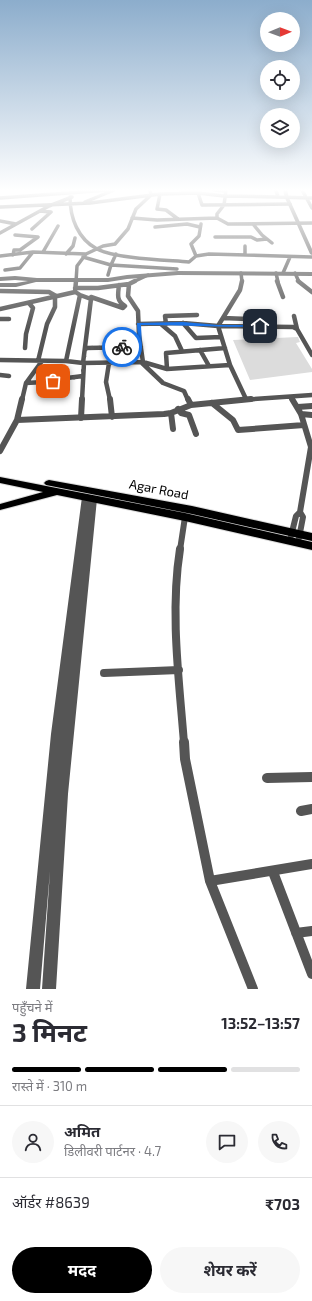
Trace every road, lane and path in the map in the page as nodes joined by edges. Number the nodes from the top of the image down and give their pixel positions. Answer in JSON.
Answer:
{"nodes":[{"id":1,"x":28,"y":236,"type":"edge"},
{"id":2,"x":52,"y":236,"type":"edge"},
{"id":3,"x":83,"y":236,"type":"edge"},
{"id":4,"x":122,"y":236,"type":"edge"},
{"id":5,"x":199,"y":236,"type":"edge"},
{"id":6,"x":264,"y":236,"type":"edge"},
{"id":7,"x":304,"y":236,"type":"edge"},
{"id":8,"x":74,"y":238,"type":"dead end"},
{"id":9,"x":215,"y":238,"type":"dead end"},
{"id":10,"x":267,"y":239,"type":"junction"},
{"id":11,"x":272,"y":243,"type":"dead end"},
{"id":12,"x":246,"y":246,"type":"dead end"},
{"id":13,"x":98,"y":250,"type":"junction"},
{"id":14,"x":33,"y":252,"type":"junction"},
{"id":15,"x":43,"y":252,"type":"junction"},
{"id":16,"x":66,"y":254,"type":"junction"},
{"id":17,"x":116,"y":254,"type":"junction"},
{"id":18,"x":312,"y":254,"type":"edge"},
{"id":19,"x":13,"y":255,"type":"junction"},
{"id":20,"x":245,"y":255,"type":"junction"},
{"id":21,"x":0,"y":256,"type":"edge"},
{"id":22,"x":85,"y":256,"type":"junction"},
{"id":23,"x":196,"y":256,"type":"junction"},
{"id":24,"x":290,"y":257,"type":"junction"},
{"id":25,"x":189,"y":262,"type":"junction"},
{"id":26,"x":111,"y":265,"type":"junction"},
{"id":27,"x":5,"y":270,"type":"dead end"},
{"id":28,"x":178,"y":271,"type":"junction"},
{"id":29,"x":241,"y":273,"type":"junction"},
{"id":30,"x":276,"y":273,"type":"junction"},
{"id":31,"x":283,"y":273,"type":"junction"},
{"id":32,"x":295,"y":273,"type":"junction"},
{"id":33,"x":312,"y":274,"type":"edge"},
{"id":34,"x":149,"y":275,"type":"junction"},
{"id":35,"x":108,"y":276,"type":"junction"},
{"id":36,"x":123,"y":278,"type":"junction"},
{"id":37,"x":0,"y":279,"type":"edge"},
{"id":38,"x":76,"y":279,"type":"junction"},
{"id":39,"x":89,"y":279,"type":"junction"},
{"id":40,"x":35,"y":281,"type":"junction"},
{"id":41,"x":129,"y":284,"type":"junction"},
{"id":42,"x":0,"y":285,"type":"edge"},
{"id":43,"x":119,"y":285,"type":"junction"},
{"id":44,"x":11,"y":288,"type":"junction"},
{"id":45,"x":91,"y":288,"type":"junction"},
{"id":46,"x":75,"y":290,"type":"junction"},
{"id":47,"x":0,"y":291,"type":"edge"},
{"id":48,"x":32,"y":291,"type":"junction"},
{"id":49,"x":312,"y":292,"type":"edge"},
{"id":50,"x":0,"y":296,"type":"edge"},
{"id":51,"x":56,"y":296,"type":"junction"},
{"id":52,"x":80,"y":296,"type":"junction"},
{"id":53,"x":283,"y":297,"type":"dead end"},
{"id":54,"x":91,"y":298,"type":"junction"},
{"id":55,"x":29,"y":303,"type":"junction"},
{"id":56,"x":0,"y":309,"type":"edge"},
{"id":57,"x":197,"y":315,"type":"dead end"},
{"id":58,"x":294,"y":316,"type":"dead end"},
{"id":59,"x":0,"y":318,"type":"edge"},
{"id":60,"x":223,"y":318,"type":"junction"},
{"id":61,"x":9,"y":319,"type":"dead end"},
{"id":62,"x":248,"y":319,"type":"dead end"},
{"id":63,"x":183,"y":323,"type":"junction"},
{"id":64,"x":138,"y":324,"type":"junction"},
{"id":65,"x":164,"y":324,"type":"junction"},
{"id":66,"x":218,"y":326,"type":"junction"},
{"id":67,"x":297,"y":329,"type":"junction"},
{"id":68,"x":221,"y":337,"type":"junction"},
{"id":69,"x":205,"y":338,"type":"junction"},
{"id":70,"x":141,"y":347,"type":"junction"},
{"id":71,"x":25,"y":348,"type":"dead end"},
{"id":72,"x":86,"y":348,"type":"junction"},
{"id":73,"x":225,"y":348,"type":"junction"},
{"id":74,"x":210,"y":349,"type":"junction"},
{"id":75,"x":200,"y":350,"type":"junction"},
{"id":76,"x":182,"y":351,"type":"junction"},
{"id":77,"x":312,"y":355,"type":"edge"},
{"id":78,"x":0,"y":360,"type":"edge"},
{"id":79,"x":40,"y":361,"type":"junction"},
{"id":80,"x":66,"y":361,"type":"junction"},
{"id":81,"x":142,"y":362,"type":"junction"},
{"id":82,"x":83,"y":363,"type":"junction"},
{"id":83,"x":109,"y":363,"type":"junction"},
{"id":84,"x":230,"y":365,"type":"junction"},
{"id":85,"x":209,"y":366,"type":"junction"},
{"id":86,"x":167,"y":369,"type":"junction"},
{"id":87,"x":0,"y":375,"type":"edge"},
{"id":88,"x":9,"y":376,"type":"dead end"},
{"id":89,"x":83,"y":376,"type":"junction"},
{"id":90,"x":26,"y":383,"type":"junction"},
{"id":91,"x":312,"y":395,"type":"edge"},
{"id":92,"x":291,"y":397,"type":"junction"},
{"id":93,"x":246,"y":399,"type":"junction"},
{"id":94,"x":212,"y":402,"type":"junction"},
{"id":95,"x":191,"y":405,"type":"junction"},
{"id":96,"x":312,"y":406,"type":"edge"},
{"id":97,"x":298,"y":407,"type":"junction"},
{"id":98,"x":178,"y":408,"type":"junction"},
{"id":99,"x":171,"y":413,"type":"junction"},
{"id":100,"x":301,"y":414,"type":"junction"},
{"id":101,"x":312,"y":415,"type":"edge"},
{"id":102,"x":112,"y":416,"type":"junction"},
{"id":103,"x":81,"y":418,"type":"junction"},
{"id":104,"x":17,"y":420,"type":"junction"},
{"id":105,"x":304,"y":425,"type":"junction"},
{"id":106,"x":174,"y":429,"type":"dead end"},
{"id":107,"x":196,"y":434,"type":"dead end"},
{"id":108,"x":311,"y":447,"type":"edge"},
{"id":109,"x":0,"y":451,"type":"edge"},
{"id":110,"x":0,"y":474,"type":"edge"},
{"id":111,"x":309,"y":476,"type":"edge"},
{"id":112,"x":0,"y":480,"type":"edge"},
{"id":113,"x":57,"y":491,"type":"junction"},
{"id":114,"x":89,"y":498,"type":"junction"},
{"id":115,"x":0,"y":507,"type":"edge"},
{"id":116,"x":185,"y":518,"type":"junction"},
{"id":117,"x":312,"y":537,"type":"edge"},
{"id":118,"x":295,"y":538,"type":"junction"},
{"id":119,"x":312,"y":546,"type":"edge"},
{"id":120,"x":71,"y":662,"type":"junction"},
{"id":121,"x":179,"y":670,"type":"junction"},
{"id":122,"x":104,"y":673,"type":"dead end"},
{"id":123,"x":312,"y":777,"type":"edge"},
{"id":124,"x":267,"y":778,"type":"dead end"},
{"id":125,"x":312,"y":809,"type":"edge"},
{"id":126,"x":301,"y":811,"type":"dead end"},
{"id":127,"x":312,"y":864,"type":"edge"},
{"id":128,"x":273,"y":872,"type":"junction"},
{"id":129,"x":56,"y":881,"type":"junction"},
{"id":130,"x":210,"y":881,"type":"junction"},
{"id":131,"x":43,"y":882,"type":"junction"},
{"id":132,"x":312,"y":930,"type":"edge"},
{"id":133,"x":296,"y":932,"type":"junction"},
{"id":134,"x":312,"y":974,"type":"edge"},
{"id":135,"x":33,"y":989,"type":"edge"},
{"id":136,"x":49,"y":989,"type":"edge"},
{"id":137,"x":253,"y":989,"type":"edge"}],
"edges":[{"from":1,"to":19,"type":"street"},
{"from":2,"to":15,"type":"street"},
{"from":3,"to":13,"type":"street"},
{"from":4,"to":13,"type":"street"},
{"from":5,"to":23,"type":"street"},
{"from":6,"to":10,"type":"street"},
{"from":7,"to":18,"type":"street"},
{"from":8,"to":16,"type":"street"},
{"from":9,"to":10,"type":"street"},
{"from":10,"to":11,"type":"street"},
{"from":12,"to":20,"type":"street"},
{"from":13,"to":17,"type":"street"},
{"from":13,"to":22,"type":"street"},
{"from":14,"to":15,"type":"street"},
{"from":14,"to":19,"type":"street"},
{"from":14,"to":27,"type":"street"},
{"from":15,"to":16,"type":"street"},
{"from":16,"to":22,"type":"street"},
{"from":17,"to":25,"type":"street"},
{"from":17,"to":26,"type":"street"},
{"from":18,"to":24,"type":"street"},
{"from":19,"to":21,"type":"street"},
{"from":20,"to":23,"type":"street"},
{"from":20,"to":24,"type":"street"},
{"from":22,"to":26,"type":"street"},
{"from":22,"to":38,"type":"street"},
{"from":23,"to":25,"type":"street"},
{"from":24,"to":31,"type":"street"},
{"from":25,"to":28,"type":"street"},
{"from":26,"to":28,"type":"street"},
{"from":26,"to":35,"type":"street"},
{"from":28,"to":29,"type":"street"},
{"from":28,"to":34,"type":"street"},
{"from":29,"to":30,"type":"street"},
{"from":29,"to":60,"type":"street"},
{"from":30,"to":31,"type":"street"},
{"from":30,"to":53,"type":"street"},
{"from":31,"to":32,"type":"street"},
{"from":32,"to":33,"type":"street"},
{"from":32,"to":49,"type":"street"},
{"from":34,"to":36,"type":"street"},
{"from":34,"to":41,"type":"street"},
{"from":35,"to":36,"type":"street"},
{"from":35,"to":39,"type":"street"},
{"from":36,"to":39,"type":"street"},
{"from":37,"to":40,"type":"street"},
{"from":38,"to":39,"type":"street"},
{"from":38,"to":40,"type":"street"},
{"from":38,"to":46,"type":"street"},
{"from":40,"to":44,"type":"street"},
{"from":40,"to":48,"type":"street"},
{"from":41,"to":43,"type":"street"},
{"from":41,"to":64,"type":"street"},
{"from":42,"to":44,"type":"street"},
{"from":43,"to":45,"type":"street"},
{"from":43,"to":54,"type":"street"},
{"from":44,"to":47,"type":"street"},
{"from":44,"to":48,"type":"street"},
{"from":44,"to":50,"type":"street"},
{"from":45,"to":46,"type":"street"},
{"from":45,"to":54,"type":"street"},
{"from":46,"to":51,"type":"street"},
{"from":46,"to":52,"type":"street"},
{"from":48,"to":51,"type":"street"},
{"from":51,"to":55,"type":"street"},
{"from":51,"to":79,"type":"street"},
{"from":52,"to":54,"type":"street"},
{"from":52,"to":80,"type":"street"},
{"from":54,"to":72,"type":"street"},
{"from":55,"to":56,"type":"street"},
{"from":55,"to":71,"type":"street"},
{"from":57,"to":65,"type":"street"},
{"from":58,"to":67,"type":"street"},
{"from":59,"to":61,"type":"street"},
{"from":60,"to":62,"type":"street"},
{"from":60,"to":66,"type":"street"},
{"from":63,"to":65,"type":"street"},
{"from":63,"to":66,"type":"street"},
{"from":63,"to":69,"type":"street"},
{"from":64,"to":65,"type":"street"},
{"from":64,"to":70,"type":"street"},
{"from":65,"to":76,"type":"street"},
{"from":66,"to":67,"type":"street"},
{"from":66,"to":68,"type":"street"},
{"from":67,"to":77,"type":"street"},
{"from":68,"to":69,"type":"street"},
{"from":68,"to":73,"type":"street"},
{"from":69,"to":74,"type":"street"},
{"from":70,"to":72,"type":"street"},
{"from":70,"to":81,"type":"street"},
{"from":72,"to":82,"type":"street"},
{"from":73,"to":74,"type":"street"},
{"from":73,"to":84,"type":"street"},
{"from":74,"to":75,"type":"street"},
{"from":75,"to":76,"type":"street"},
{"from":75,"to":85,"type":"street"},
{"from":76,"to":86,"type":"street"},
{"from":78,"to":79,"type":"street"},
{"from":79,"to":80,"type":"street"},
{"from":79,"to":90,"type":"street"},
{"from":80,"to":82,"type":"street"},
{"from":81,"to":83,"type":"street"},
{"from":81,"to":86,"type":"street"},
{"from":81,"to":95,"type":"street"},
{"from":82,"to":83,"type":"street"},
{"from":82,"to":89,"type":"street"},
{"from":83,"to":102,"type":"street"},
{"from":84,"to":85,"type":"street"},
{"from":84,"to":93,"type":"street"},
{"from":85,"to":86,"type":"street"},
{"from":87,"to":88,"type":"street"},
{"from":89,"to":90,"type":"street"},
{"from":89,"to":103,"type":"street"},
{"from":90,"to":104,"type":"street"},
{"from":91,"to":92,"type":"street"},
{"from":92,"to":93,"type":"street"},
{"from":92,"to":97,"type":"street"},
{"from":93,"to":94,"type":"street"},
{"from":94,"to":95,"type":"street"},
{"from":94,"to":105,"type":"street"},
{"from":95,"to":98,"type":"street"},
{"from":96,"to":97,"type":"street"},
{"from":97,"to":100,"type":"street"},
{"from":98,"to":99,"type":"street"},
{"from":98,"to":107,"type":"street"},
{"from":99,"to":102,"type":"street"},
{"from":99,"to":106,"type":"street"},
{"from":100,"to":101,"type":"street"},
{"from":100,"to":105,"type":"street"},
{"from":102,"to":103,"type":"street"},
{"from":103,"to":104,"type":"street"},
{"from":104,"to":109,"type":"street"},
{"from":105,"to":108,"type":"street"},
{"from":108,"to":111,"type":"street"},
{"from":110,"to":118,"type":"main road","name":"Agar Road"},
{"from":111,"to":118,"type":"street"},
{"from":112,"to":113,"type":"main road"},
{"from":113,"to":114,"type":"main road"},
{"from":113,"to":115,"type":"main road"},
{"from":114,"to":116,"type":"main road"},
{"from":114,"to":120,"type":"street"},
{"from":116,"to":118,"type":"main road"},
{"from":116,"to":121,"type":"street"},
{"from":117,"to":118,"type":"main road","name":"Agar Road"},
{"from":118,"to":119,"type":"main road"},
{"from":120,"to":129,"type":"street"},
{"from":120,"to":131,"type":"street"},
{"from":121,"to":122,"type":"street"},
{"from":121,"to":130,"type":"street"},
{"from":123,"to":124,"type":"street"},
{"from":125,"to":126,"type":"street"},
{"from":127,"to":128,"type":"street"},
{"from":128,"to":130,"type":"street"},
{"from":128,"to":133,"type":"street"},
{"from":129,"to":131,"type":"street"},
{"from":129,"to":136,"type":"street"},
{"from":130,"to":137,"type":"street"},
{"from":131,"to":135,"type":"street"},
{"from":132,"to":133,"type":"street"},
{"from":133,"to":134,"type":"street"}]}
